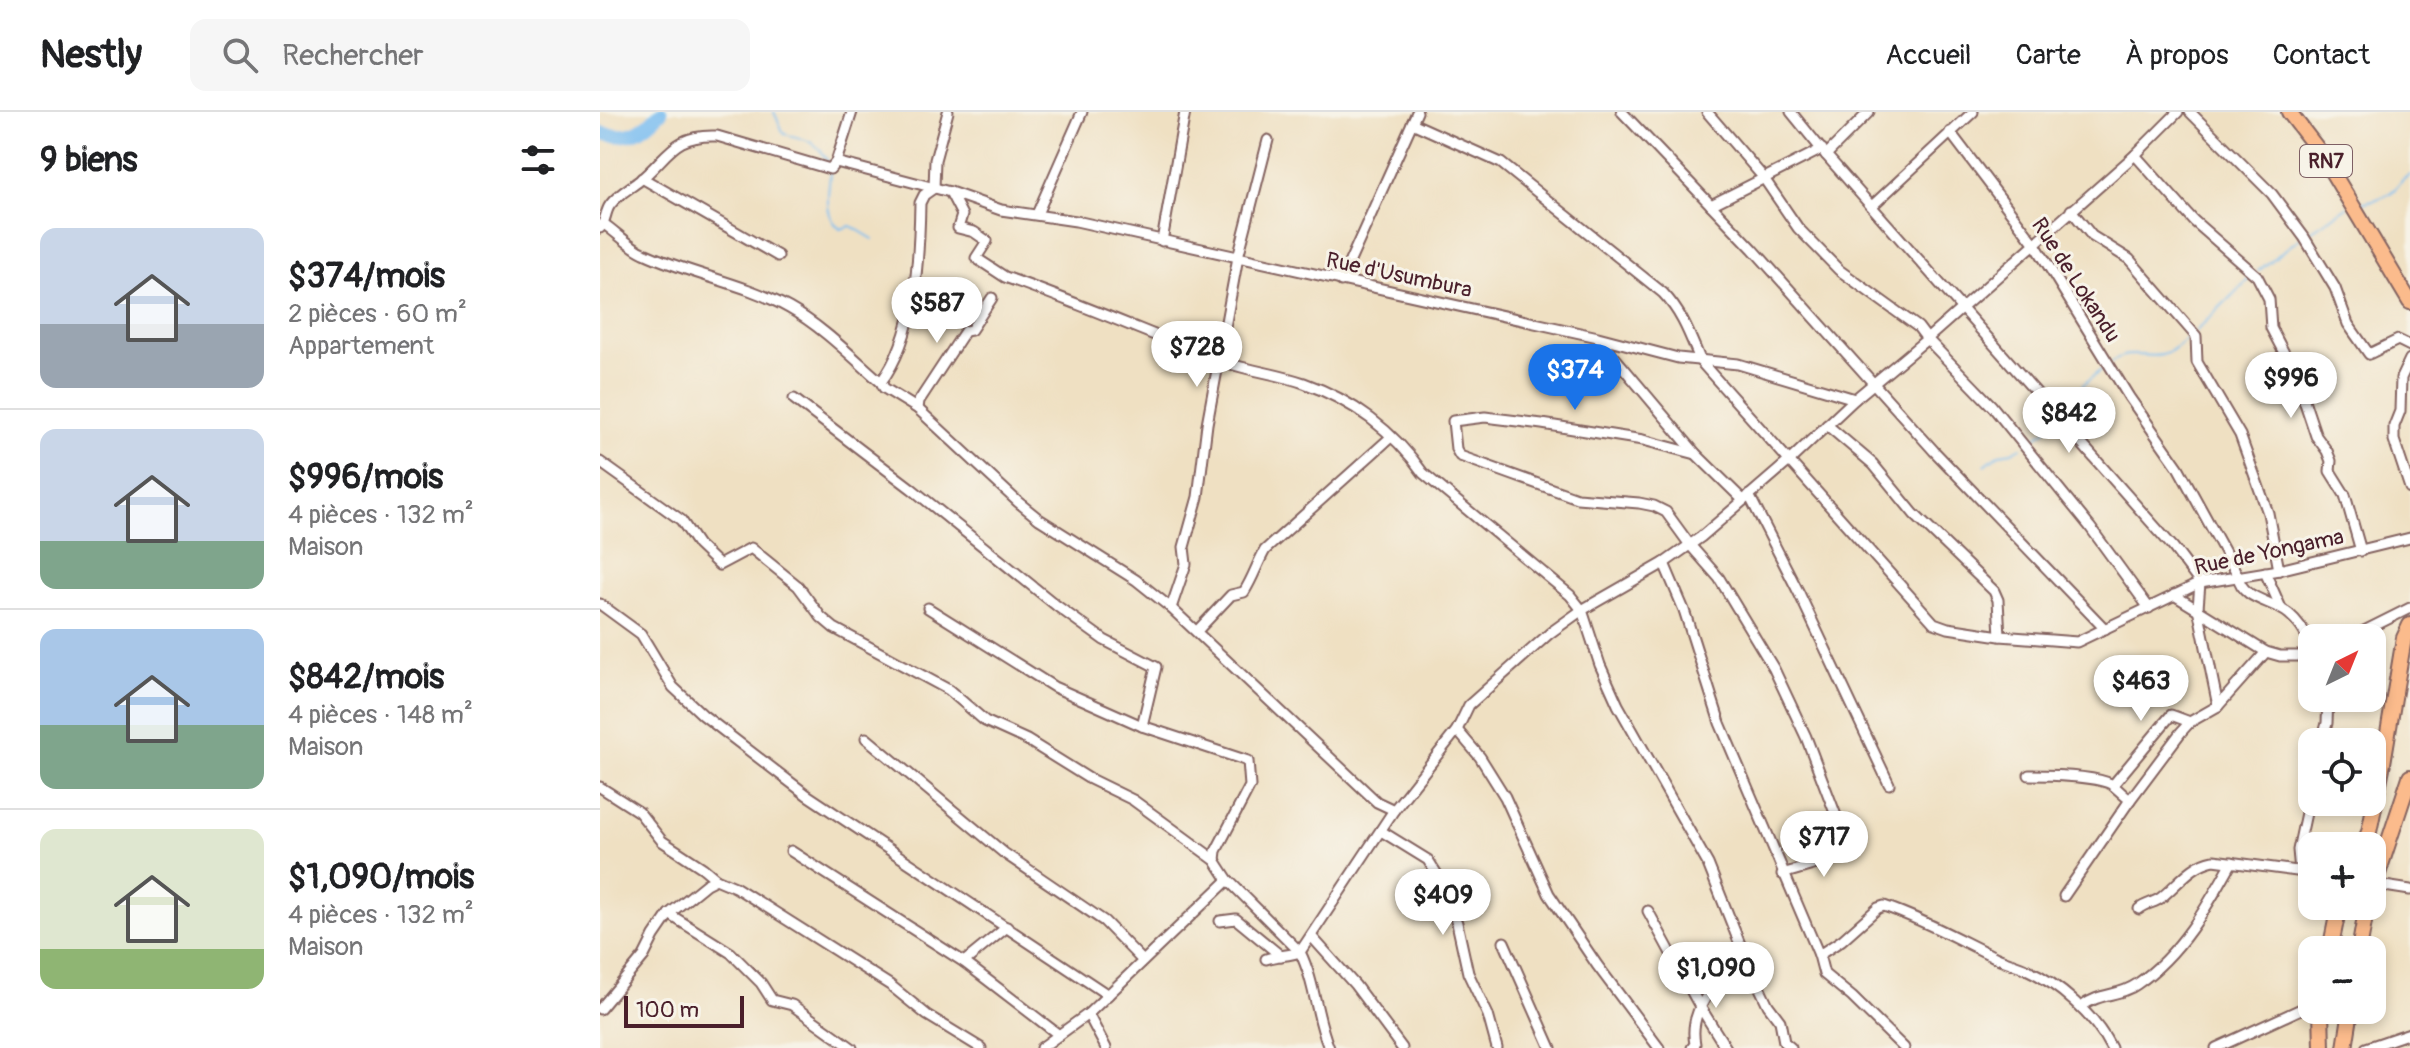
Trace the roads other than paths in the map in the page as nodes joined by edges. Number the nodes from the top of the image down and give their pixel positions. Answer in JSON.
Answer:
{"nodes":[{"id":1,"x":852,"y":112,"type":"edge"},
{"id":2,"x":948,"y":112,"type":"edge"},
{"id":3,"x":1082,"y":112,"type":"edge"},
{"id":4,"x":1185,"y":112,"type":"edge"},
{"id":5,"x":1417,"y":112,"type":"edge"},
{"id":6,"x":1622,"y":112,"type":"edge"},
{"id":7,"x":1707,"y":112,"type":"edge"},
{"id":8,"x":1791,"y":112,"type":"edge"},
{"id":9,"x":1869,"y":112,"type":"edge"},
{"id":10,"x":1973,"y":112,"type":"edge"},
{"id":11,"x":2178,"y":112,"type":"edge"},
{"id":12,"x":2190,"y":112,"type":"edge"},
{"id":13,"x":2289,"y":112,"type":"edge"},
{"id":14,"x":1412,"y":123,"type":"junction"},
{"id":15,"x":1950,"y":132,"type":"junction"},
{"id":16,"x":1268,"y":140,"type":"dead end"},
{"id":17,"x":1824,"y":152,"type":"junction"},
{"id":18,"x":2135,"y":155,"type":"junction"},
{"id":19,"x":836,"y":162,"type":"junction"},
{"id":20,"x":1763,"y":177,"type":"junction"},
{"id":21,"x":642,"y":178,"type":"junction"},
{"id":22,"x":934,"y":188,"type":"junction"},
{"id":23,"x":950,"y":192,"type":"junction"},
{"id":24,"x":1711,"y":205,"type":"junction"},
{"id":25,"x":1872,"y":206,"type":"junction"},
{"id":26,"x":2071,"y":210,"type":"junction"},
{"id":27,"x":1037,"y":214,"type":"junction"},
{"id":28,"x":602,"y":226,"type":"edge"},
{"id":29,"x":1162,"y":241,"type":"junction"},
{"id":30,"x":2035,"y":244,"type":"junction"},
{"id":31,"x":778,"y":256,"type":"dead end"},
{"id":32,"x":1238,"y":257,"type":"junction"},
{"id":33,"x":2404,"y":277,"type":"edge"},
{"id":34,"x":1341,"y":281,"type":"junction"},
{"id":35,"x":992,"y":298,"type":"dead end"},
{"id":36,"x":2410,"y":302,"type":"edge"},
{"id":37,"x":1962,"y":308,"type":"junction"},
{"id":38,"x":1598,"y":337,"type":"junction"},
{"id":39,"x":1927,"y":339,"type":"junction"},
{"id":40,"x":2410,"y":346,"type":"edge"},
{"id":41,"x":2410,"y":359,"type":"edge"},
{"id":42,"x":1220,"y":361,"type":"junction"},
{"id":43,"x":1701,"y":362,"type":"junction"},
{"id":44,"x":881,"y":382,"type":"junction"},
{"id":45,"x":1873,"y":384,"type":"junction"},
{"id":46,"x":794,"y":399,"type":"dead end"},
{"id":47,"x":1855,"y":399,"type":"junction"},
{"id":48,"x":918,"y":409,"type":"junction"},
{"id":49,"x":1827,"y":425,"type":"junction"},
{"id":50,"x":1391,"y":437,"type":"junction"},
{"id":51,"x":1696,"y":454,"type":"junction"},
{"id":52,"x":600,"y":462,"type":"edge"},
{"id":53,"x":1788,"y":462,"type":"junction"},
{"id":54,"x":2410,"y":488,"type":"edge"},
{"id":55,"x":1746,"y":498,"type":"junction"},
{"id":56,"x":2410,"y":538,"type":"edge"},
{"id":57,"x":1690,"y":545,"type":"junction"},
{"id":58,"x":2361,"y":551,"type":"junction"},
{"id":59,"x":1664,"y":563,"type":"junction"},
{"id":60,"x":2279,"y":570,"type":"junction"},
{"id":61,"x":2265,"y":572,"type":"junction"},
{"id":62,"x":2238,"y":576,"type":"junction"},
{"id":63,"x":2200,"y":583,"type":"junction"},
{"id":64,"x":2174,"y":595,"type":"junction"},
{"id":65,"x":600,"y":604,"type":"edge"},
{"id":66,"x":928,"y":608,"type":"dead end"},
{"id":67,"x":1171,"y":608,"type":"junction"},
{"id":68,"x":2149,"y":608,"type":"junction"},
{"id":69,"x":2198,"y":608,"type":"junction"},
{"id":70,"x":2281,"y":608,"type":"junction"},
{"id":71,"x":2410,"y":608,"type":"edge"},
{"id":72,"x":1582,"y":610,"type":"junction"},
{"id":73,"x":2298,"y":624,"type":"edge"},
{"id":74,"x":2378,"y":624,"type":"edge"},
{"id":75,"x":2410,"y":625,"type":"edge"},
{"id":76,"x":2105,"y":629,"type":"junction"},
{"id":77,"x":1197,"y":631,"type":"junction"},
{"id":78,"x":2000,"y":636,"type":"junction"},
{"id":79,"x":2266,"y":652,"type":"junction"},
{"id":80,"x":2298,"y":656,"type":"edge"},
{"id":81,"x":2218,"y":706,"type":"junction"},
{"id":82,"x":2190,"y":722,"type":"junction"},
{"id":83,"x":1142,"y":726,"type":"junction"},
{"id":84,"x":1457,"y":730,"type":"junction"},
{"id":85,"x":866,"y":738,"type":"dead end"},
{"id":86,"x":2029,"y":775,"type":"dead end"},
{"id":87,"x":2410,"y":777,"type":"edge"},
{"id":88,"x":1889,"y":784,"type":"dead end"},
{"id":89,"x":2113,"y":785,"type":"junction"},
{"id":90,"x":600,"y":787,"type":"edge"},
{"id":91,"x":2130,"y":800,"type":"junction"},
{"id":92,"x":1394,"y":810,"type":"junction"},
{"id":93,"x":1381,"y":831,"type":"junction"},
{"id":94,"x":2369,"y":832,"type":"edge"},
{"id":95,"x":2386,"y":848,"type":"edge"},
{"id":96,"x":791,"y":851,"type":"dead end"},
{"id":97,"x":1215,"y":860,"type":"junction"},
{"id":98,"x":2232,"y":862,"type":"junction"},
{"id":99,"x":2298,"y":871,"type":"edge"},
{"id":100,"x":1782,"y":874,"type":"junction"},
{"id":101,"x":716,"y":879,"type":"junction"},
{"id":102,"x":1228,"y":880,"type":"junction"},
{"id":103,"x":2386,"y":887,"type":"edge"},
{"id":104,"x":2410,"y":890,"type":"edge"},
{"id":105,"x":2064,"y":896,"type":"dead end"},
{"id":106,"x":2139,"y":909,"type":"dead end"},
{"id":107,"x":1648,"y":911,"type":"dead end"},
{"id":108,"x":669,"y":914,"type":"junction"},
{"id":109,"x":1220,"y":921,"type":"dead end"},
{"id":110,"x":1007,"y":927,"type":"junction"},
{"id":111,"x":1312,"y":937,"type":"junction"},
{"id":112,"x":1504,"y":942,"type":"dead end"},
{"id":113,"x":1300,"y":952,"type":"junction"},
{"id":114,"x":1819,"y":955,"type":"junction"},
{"id":115,"x":1283,"y":957,"type":"junction"},
{"id":116,"x":1745,"y":957,"type":"junction"},
{"id":117,"x":1266,"y":959,"type":"dead end"},
{"id":118,"x":1143,"y":961,"type":"junction"},
{"id":119,"x":964,"y":962,"type":"junction"},
{"id":120,"x":1108,"y":995,"type":"junction"},
{"id":121,"x":1699,"y":1005,"type":"junction"},
{"id":122,"x":2081,"y":1007,"type":"junction"},
{"id":123,"x":600,"y":1009,"type":"edge"},
{"id":124,"x":2298,"y":1010,"type":"edge"},
{"id":125,"x":1088,"y":1014,"type":"junction"},
{"id":126,"x":2321,"y":1024,"type":"edge"},
{"id":127,"x":2349,"y":1024,"type":"edge"},
{"id":128,"x":2410,"y":1033,"type":"edge"},
{"id":129,"x":1059,"y":1035,"type":"junction"},
{"id":130,"x":852,"y":1048,"type":"edge"},
{"id":131,"x":981,"y":1048,"type":"edge"},
{"id":132,"x":1041,"y":1048,"type":"edge"},
{"id":133,"x":1106,"y":1048,"type":"edge"},
{"id":134,"x":1329,"y":1048,"type":"edge"},
{"id":135,"x":1402,"y":1048,"type":"edge"},
{"id":136,"x":1497,"y":1048,"type":"edge"},
{"id":137,"x":1551,"y":1048,"type":"edge"},
{"id":138,"x":1659,"y":1048,"type":"edge"},
{"id":139,"x":1692,"y":1048,"type":"edge"},
{"id":140,"x":1726,"y":1048,"type":"edge"},
{"id":141,"x":1791,"y":1048,"type":"edge"},
{"id":142,"x":1904,"y":1048,"type":"edge"},
{"id":143,"x":2111,"y":1048,"type":"edge"},
{"id":144,"x":2216,"y":1048,"type":"edge"},
{"id":145,"x":2322,"y":1048,"type":"edge"},
{"id":146,"x":2345,"y":1048,"type":"edge"},
{"id":147,"x":2366,"y":1048,"type":"edge"}],
"edges":[{"from":1,"to":19,"type":"street"},
{"from":2,"to":22,"type":"street"},
{"from":3,"to":27,"type":"street"},
{"from":4,"to":29,"type":"street"},
{"from":5,"to":14,"type":"street"},
{"from":6,"to":24,"type":"street"},
{"from":7,"to":20,"type":"street"},
{"from":8,"to":17,"type":"street"},
{"from":9,"to":17,"type":"street"},
{"from":10,"to":15,"type":"street"},
{"from":11,"to":18,"type":"street"},
{"from":12,"to":40,"type":"street"},
{"from":13,"to":33,"type":"main road","number":"RN7"},
{"from":14,"to":34,"type":"street"},
{"from":14,"to":43,"type":"street","name":"Rue de Yongama"},
{"from":15,"to":25,"type":"street"},
{"from":15,"to":30,"type":"street","name":"Rue de Lokandu"},
{"from":16,"to":32,"type":"street"},
{"from":17,"to":20,"type":"street"},
{"from":17,"to":25,"type":"street"},
{"from":18,"to":26,"type":"street"},
{"from":18,"to":58,"type":"street"},
{"from":19,"to":21,"type":"street","name":"Rue d'Usumbura"},
{"from":19,"to":22,"type":"street","name":"Rue d'Usumbura"},
{"from":20,"to":24,"type":"street"},
{"from":20,"to":39,"type":"street"},
{"from":21,"to":28,"type":"street"},
{"from":21,"to":31,"type":"street"},
{"from":22,"to":23,"type":"street","name":"Rue d'Usumbura"},
{"from":22,"to":44,"type":"street"},
{"from":23,"to":27,"type":"street","name":"Rue d'Usumbura"},
{"from":23,"to":42,"type":"street"},
{"from":24,"to":45,"type":"street"},
{"from":25,"to":37,"type":"street"},
{"from":26,"to":30,"type":"street"},
{"from":26,"to":60,"type":"street"},
{"from":27,"to":29,"type":"street","name":"Rue d'Usumbura"},
{"from":28,"to":44,"type":"street"},
{"from":29,"to":32,"type":"street","name":"Rue d'Usumbura"},
{"from":30,"to":37,"type":"street"},
{"from":30,"to":62,"type":"street","name":"Rue de Lokandu"},
{"from":32,"to":34,"type":"street","name":"Rue d'Usumbura"},
{"from":32,"to":42,"type":"street"},
{"from":33,"to":36,"type":"main road","number":"RN7"},
{"from":34,"to":38,"type":"street","name":"Rue d'Usumbura"},
{"from":35,"to":48,"type":"street"},
{"from":37,"to":39,"type":"street"},
{"from":37,"to":63,"type":"street"},
{"from":38,"to":43,"type":"street","name":"Rue d'Usumbura"},
{"from":38,"to":51,"type":"street"},
{"from":39,"to":45,"type":"street"},
{"from":39,"to":68,"type":"street"},
{"from":41,"to":54,"type":"street"},
{"from":42,"to":50,"type":"street"},
{"from":42,"to":67,"type":"street"},
{"from":43,"to":47,"type":"street","name":"Rue d'Usumbura"},
{"from":43,"to":53,"type":"street","name":"Rue de Yongama"},
{"from":44,"to":48,"type":"street"},
{"from":45,"to":47,"type":"street"},
{"from":45,"to":76,"type":"street"},
{"from":46,"to":83,"type":"street"},
{"from":47,"to":49,"type":"street"},
{"from":48,"to":67,"type":"street"},
{"from":49,"to":53,"type":"street"},
{"from":49,"to":78,"type":"street"},
{"from":50,"to":72,"type":"street"},
{"from":50,"to":77,"type":"street"},
{"from":51,"to":55,"type":"street"},
{"from":51,"to":57,"type":"street"},
{"from":52,"to":97,"type":"street"},
{"from":53,"to":55,"type":"street"},
{"from":53,"to":78,"type":"street","name":"Rue de Yongama"},
{"from":55,"to":57,"type":"street"},
{"from":55,"to":88,"type":"street"},
{"from":56,"to":58,"type":"street","name":"Rue de Yongama"},
{"from":57,"to":59,"type":"street"},
{"from":57,"to":100,"type":"street"},
{"from":58,"to":60,"type":"street","name":"Rue de Yongama"},
{"from":59,"to":72,"type":"street"},
{"from":59,"to":100,"type":"street"},
{"from":60,"to":61,"type":"street","name":"Rue de Yongama"},
{"from":61,"to":62,"type":"street","name":"Rue de Yongama"},
{"from":61,"to":70,"type":"street"},
{"from":62,"to":63,"type":"street","name":"Rue de Yongama"},
{"from":62,"to":70,"type":"street","name":"Rue de Lokandu"},
{"from":63,"to":64,"type":"street","name":"Rue de Yongama"},
{"from":63,"to":69,"type":"street"},
{"from":64,"to":68,"type":"street","name":"Rue de Yongama"},
{"from":64,"to":69,"type":"street"},
{"from":65,"to":110,"type":"street"},
{"from":66,"to":83,"type":"street"},
{"from":67,"to":77,"type":"street"},
{"from":68,"to":76,"type":"street","name":"Rue de Yongama"},
{"from":69,"to":79,"type":"street"},
{"from":69,"to":81,"type":"street"},
{"from":70,"to":73,"type":"street"},
{"from":71,"to":74,"type":"street"},
{"from":72,"to":84,"type":"street"},
{"from":72,"to":116,"type":"street"},
{"from":75,"to":94,"type":"main road"},
{"from":76,"to":78,"type":"street","name":"Rue de Yongama"},
{"from":77,"to":92,"type":"street"},
{"from":79,"to":80,"type":"street"},
{"from":79,"to":81,"type":"street"},
{"from":81,"to":82,"type":"street"},
{"from":82,"to":89,"type":"street"},
{"from":82,"to":91,"type":"street"},
{"from":83,"to":97,"type":"street"},
{"from":84,"to":92,"type":"street"},
{"from":84,"to":138,"type":"street"},
{"from":85,"to":118,"type":"street"},
{"from":86,"to":89,"type":"street"},
{"from":87,"to":95,"type":"main road"},
{"from":89,"to":91,"type":"street"},
{"from":90,"to":101,"type":"street"},
{"from":91,"to":105,"type":"street"},
{"from":92,"to":93,"type":"street"},
{"from":93,"to":111,"type":"street"},
{"from":93,"to":136,"type":"street"},
{"from":96,"to":119,"type":"street"},
{"from":97,"to":102,"type":"street"},
{"from":98,"to":99,"type":"street"},
{"from":98,"to":106,"type":"street"},
{"from":98,"to":122,"type":"street"},
{"from":100,"to":114,"type":"street"},
{"from":101,"to":108,"type":"street"},
{"from":101,"to":131,"type":"street"},
{"from":102,"to":113,"type":"street"},
{"from":102,"to":118,"type":"street"},
{"from":103,"to":104,"type":"street"},
{"from":107,"to":121,"type":"street"},
{"from":108,"to":123,"type":"street"},
{"from":108,"to":130,"type":"street"},
{"from":109,"to":115,"type":"street"},
{"from":110,"to":119,"type":"street"},
{"from":110,"to":120,"type":"street"},
{"from":111,"to":113,"type":"street"},
{"from":111,"to":135,"type":"street"},
{"from":112,"to":137,"type":"street"},
{"from":113,"to":115,"type":"street"},
{"from":113,"to":134,"type":"street"},
{"from":114,"to":122,"type":"street"},
{"from":114,"to":142,"type":"street"},
{"from":115,"to":117,"type":"street"},
{"from":116,"to":121,"type":"street"},
{"from":116,"to":141,"type":"street"},
{"from":118,"to":120,"type":"street"},
{"from":119,"to":129,"type":"street"},
{"from":120,"to":125,"type":"street"},
{"from":121,"to":139,"type":"street"},
{"from":121,"to":140,"type":"street"},
{"from":122,"to":143,"type":"street"},
{"from":124,"to":144,"type":"street"},
{"from":125,"to":129,"type":"street"},
{"from":125,"to":133,"type":"street"},
{"from":126,"to":145,"type":"main road"},
{"from":127,"to":146,"type":"main road"},
{"from":128,"to":147,"type":"street"},
{"from":129,"to":132,"type":"street"}]}
